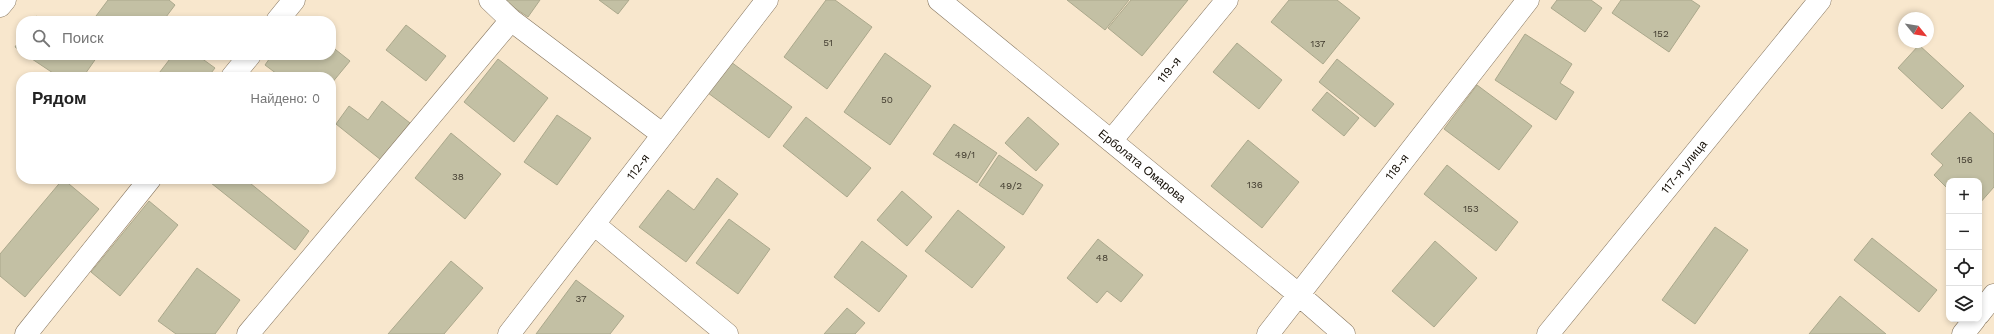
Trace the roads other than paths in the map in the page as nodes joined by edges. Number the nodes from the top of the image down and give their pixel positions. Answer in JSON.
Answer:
{"nodes":[{"id":1,"x":5,"y":0,"type":"edge"},
{"id":2,"x":294,"y":0,"type":"edge"},
{"id":3,"x":490,"y":0,"type":"edge"},
{"id":4,"x":767,"y":0,"type":"edge"},
{"id":5,"x":939,"y":0,"type":"edge"},
{"id":6,"x":1227,"y":0,"type":"edge"},
{"id":7,"x":1528,"y":0,"type":"edge"},
{"id":8,"x":1820,"y":0,"type":"edge"},
{"id":9,"x":0,"y":6,"type":"edge"},
{"id":10,"x":281,"y":16,"type":"edge"},
{"id":11,"x":511,"y":20,"type":"junction"},
{"id":12,"x":246,"y":60,"type":"edge"},
{"id":13,"x":236,"y":72,"type":"edge"},
{"id":14,"x":662,"y":134,"type":"junction"},
{"id":15,"x":1112,"y":141,"type":"junction"},
{"id":16,"x":146,"y":184,"type":"edge"},
{"id":17,"x":595,"y":225,"type":"junction"},
{"id":18,"x":1298,"y":294,"type":"junction"},
{"id":19,"x":1994,"y":295,"type":"edge"},
{"id":20,"x":1982,"y":310,"type":"edge"},
{"id":21,"x":1973,"y":322,"type":"edge"},
{"id":22,"x":26,"y":334,"type":"edge"},
{"id":23,"x":248,"y":334,"type":"edge"},
{"id":24,"x":509,"y":334,"type":"edge"},
{"id":25,"x":727,"y":334,"type":"edge"},
{"id":26,"x":1268,"y":334,"type":"edge"},
{"id":27,"x":1344,"y":334,"type":"edge"},
{"id":28,"x":1548,"y":334,"type":"edge"},
{"id":29,"x":1963,"y":334,"type":"edge"}],
"edges":[{"from":1,"to":9,"type":"street"},
{"from":2,"to":10,"type":"street"},
{"from":3,"to":11,"type":"street"},
{"from":4,"to":14,"type":"street","name":"112-я"},
{"from":5,"to":15,"type":"street","name":"Ерболата Омарова"},
{"from":6,"to":15,"type":"street","name":"119-я"},
{"from":7,"to":18,"type":"street","name":"118-я"},
{"from":8,"to":28,"type":"street","name":"117-я улица"},
{"from":11,"to":14,"type":"street"},
{"from":11,"to":23,"type":"street"},
{"from":12,"to":13,"type":"street"},
{"from":14,"to":17,"type":"street","name":"112-я"},
{"from":15,"to":18,"type":"street","name":"Ерболата Омарова"},
{"from":16,"to":22,"type":"street"},
{"from":17,"to":24,"type":"street","name":"112-я"},
{"from":17,"to":25,"type":"street"},
{"from":18,"to":26,"type":"street","name":"118-я"},
{"from":18,"to":27,"type":"street","name":"Ерболата Омарова"},
{"from":19,"to":20,"type":"street"},
{"from":21,"to":29,"type":"street"}]}
